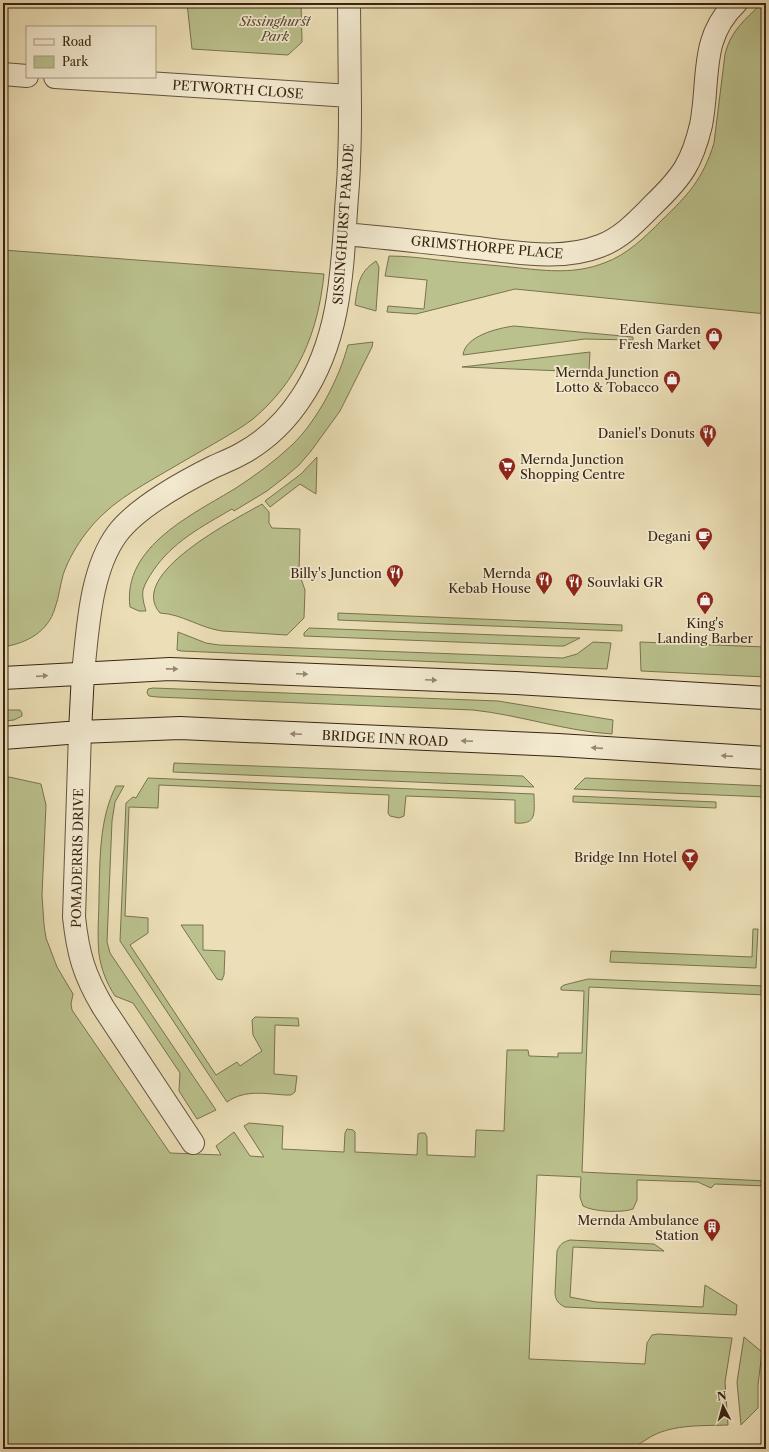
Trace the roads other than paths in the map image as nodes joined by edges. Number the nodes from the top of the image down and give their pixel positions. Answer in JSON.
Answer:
{"nodes":[{"id":1,"x":349,"y":3,"type":"edge"},
{"id":2,"x":736,"y":3,"type":"edge"},
{"id":3,"x":3,"y":74,"type":"edge"},
{"id":4,"x":26,"y":76,"type":"edge"},
{"id":5,"x":70,"y":78,"type":"edge"},
{"id":6,"x":350,"y":96,"type":"junction"},
{"id":7,"x":345,"y":234,"type":"junction"},
{"id":8,"x":83,"y":673,"type":"junction"},
{"id":9,"x":3,"y":678,"type":"edge"},
{"id":10,"x":766,"y":698,"type":"edge"},
{"id":11,"x":80,"y":732,"type":"junction"},
{"id":12,"x":3,"y":738,"type":"edge"},
{"id":13,"x":766,"y":758,"type":"edge"},
{"id":14,"x":192,"y":1143,"type":"dead end"}],
"edges":[{"from":1,"to":6,"type":"street","name":"SISSINGHURST PARADE"},
{"from":2,"to":7,"type":"street","name":"GRIMSTHORPE PLACE"},
{"from":3,"to":4,"type":"street"},
{"from":5,"to":6,"type":"street","name":"PETWORTH CLOSE"},
{"from":6,"to":7,"type":"street","name":"SISSINGHURST PARADE"},
{"from":7,"to":8,"type":"street","name":"SISSINGHURST PARADE"},
{"from":9,"to":8,"type":"street","one_way":true},
{"from":8,"to":10,"type":"street","one_way":true},
{"from":8,"to":11,"type":"street","name":"SISSINGHURST PARADE"},
{"from":11,"to":12,"type":"street","name":"BRIDGE INN ROAD"},
{"from":13,"to":11,"type":"street","name":"BRIDGE INN ROAD","one_way":true},
{"from":11,"to":14,"type":"street","name":"POMADERRIS DRIVE"}]}
